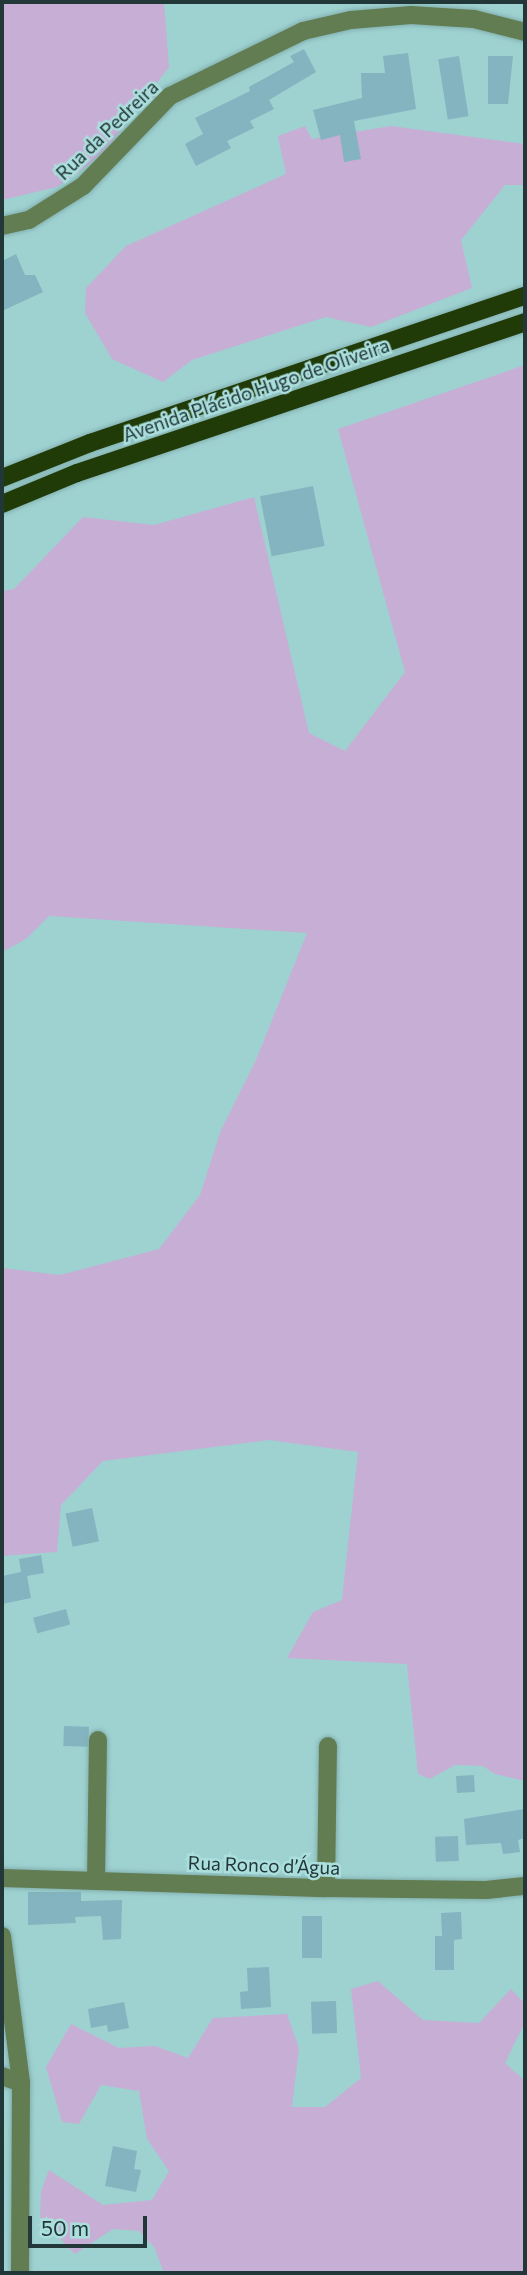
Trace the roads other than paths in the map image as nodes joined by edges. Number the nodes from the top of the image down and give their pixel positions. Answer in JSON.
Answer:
{"nodes":[{"id":1,"x":525,"y":32,"type":"edge"},
{"id":2,"x":2,"y":226,"type":"edge"},
{"id":3,"x":525,"y":296,"type":"edge"},
{"id":4,"x":525,"y":322,"type":"edge"},
{"id":5,"x":2,"y":478,"type":"edge"},
{"id":6,"x":2,"y":504,"type":"edge"},
{"id":7,"x":98,"y":1740,"type":"dead end"},
{"id":8,"x":328,"y":1746,"type":"dead end"},
{"id":9,"x":2,"y":1878,"type":"edge"},
{"id":10,"x":96,"y":1881,"type":"junction"},
{"id":11,"x":525,"y":1886,"type":"edge"},
{"id":12,"x":326,"y":1888,"type":"junction"},
{"id":13,"x":2,"y":1937,"type":"edge"},
{"id":14,"x":2,"y":2076,"type":"edge"},
{"id":15,"x":21,"y":2083,"type":"junction"},
{"id":16,"x":20,"y":2273,"type":"edge"}],
"edges":[{"from":1,"to":2,"type":"street","name":"Rua da Pedreira"},
{"from":3,"to":5,"type":"main road","name":"Avenida Plácido Hugo de Oliveira"},
{"from":4,"to":6,"type":"main road","name":"Avenida Plácido Hugo de Oliveira"},
{"from":7,"to":10,"type":"street"},
{"from":8,"to":12,"type":"street"},
{"from":9,"to":10,"type":"street","name":"Rua Ronco d’Água"},
{"from":10,"to":12,"type":"street","name":"Rua Ronco d’Água"},
{"from":11,"to":12,"type":"street","name":"Rua Ronco d’Água"},
{"from":13,"to":15,"type":"street"},
{"from":14,"to":15,"type":"street"},
{"from":15,"to":16,"type":"street"}]}
